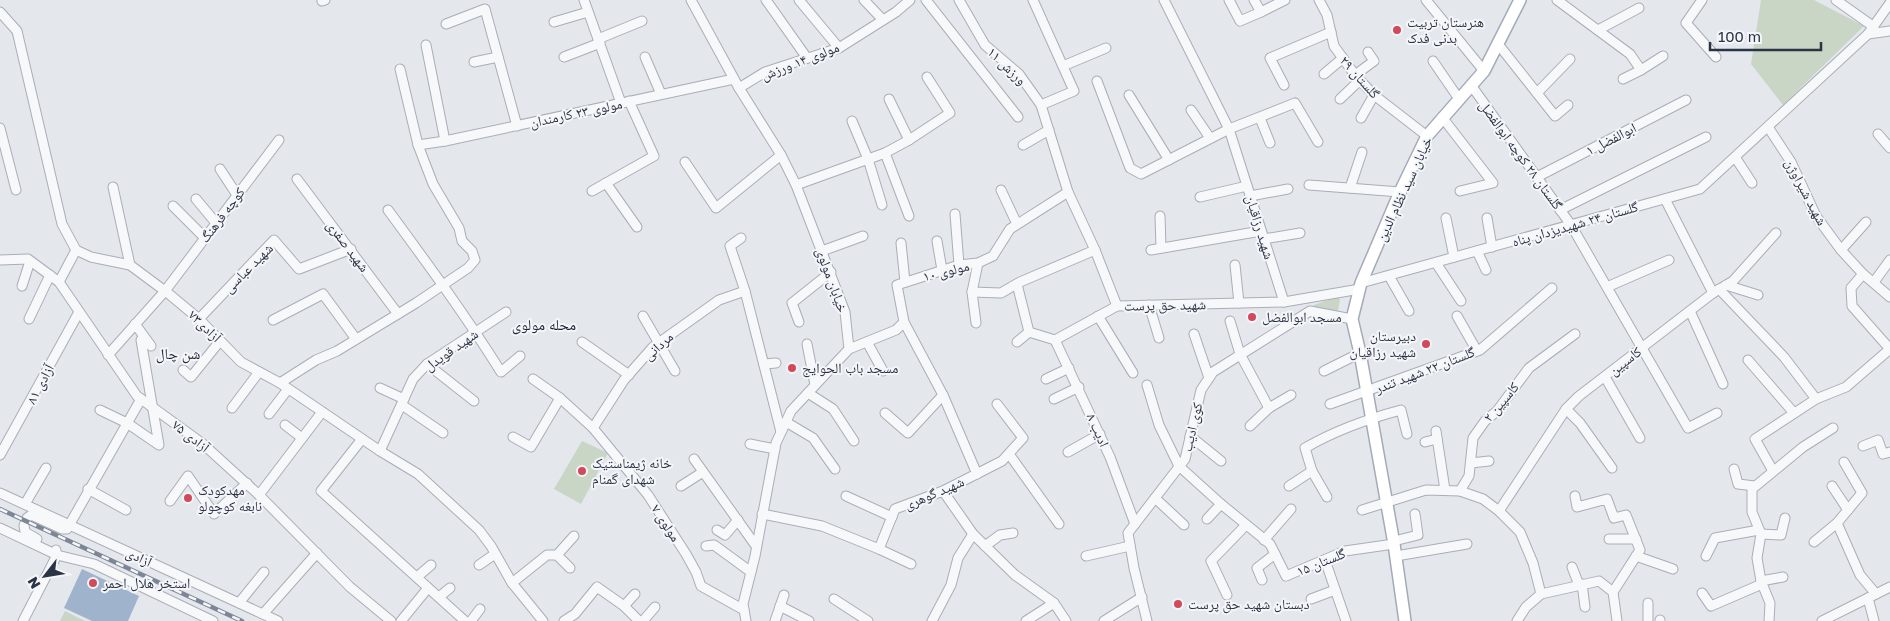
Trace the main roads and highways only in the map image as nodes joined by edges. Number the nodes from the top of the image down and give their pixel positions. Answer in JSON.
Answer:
{"nodes":[{"id":1,"x":1520,"y":0,"type":"edge"},
{"id":2,"x":1405,"y":621,"type":"edge"}],
"edges":[{"from":1,"to":2,"type":"main road","name":"خیابان سید نظام الدین"}]}
